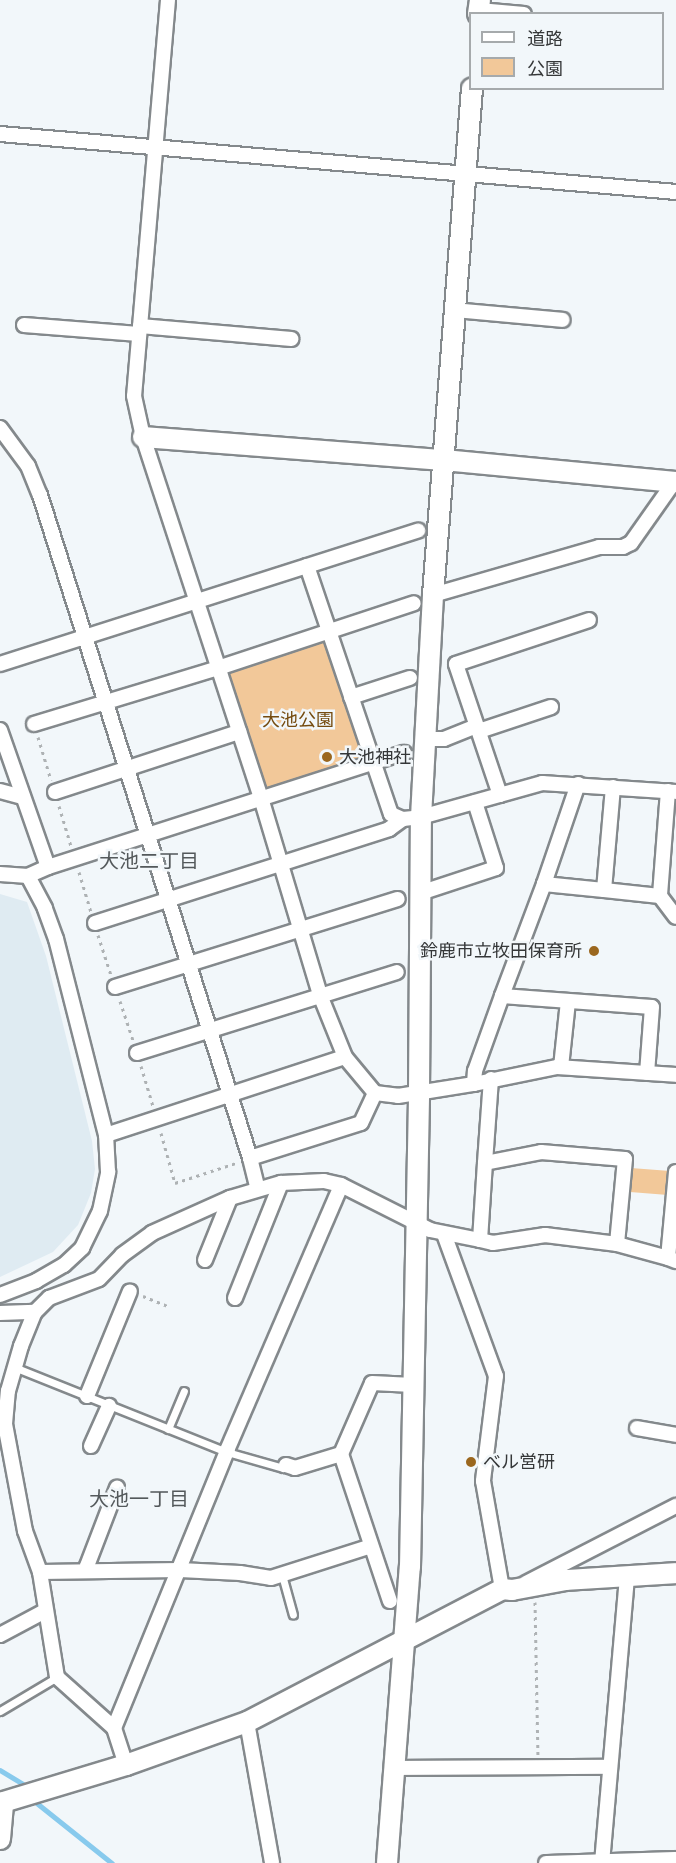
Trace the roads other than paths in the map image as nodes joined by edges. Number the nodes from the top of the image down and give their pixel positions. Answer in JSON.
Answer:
{"nodes":[{"id":1,"x":168,"y":0,"type":"edge"},
{"id":2,"x":479,"y":8,"type":"edge"},
{"id":3,"x":509,"y":12,"type":"edge"},
{"id":4,"x":472,"y":90,"type":"edge"},
{"id":5,"x":0,"y":134,"type":"edge"},
{"id":6,"x":155,"y":149,"type":"junction"},
{"id":7,"x":465,"y":173,"type":"junction"},
{"id":8,"x":676,"y":192,"type":"edge"},
{"id":9,"x":454,"y":310,"type":"junction"},
{"id":10,"x":563,"y":320,"type":"dead end"},
{"id":11,"x":24,"y":325,"type":"dead end"},
{"id":12,"x":140,"y":330,"type":"junction"},
{"id":13,"x":291,"y":339,"type":"dead end"},
{"id":14,"x":0,"y":428,"type":"edge"},
{"id":15,"x":143,"y":437,"type":"junction"},
{"id":16,"x":443,"y":460,"type":"junction"},
{"id":17,"x":675,"y":482,"type":"edge"},
{"id":18,"x":418,"y":531,"type":"dead end"},
{"id":19,"x":307,"y":566,"type":"junction"},
{"id":20,"x":433,"y":596,"type":"junction"},
{"id":21,"x":195,"y":600,"type":"junction"},
{"id":22,"x":414,"y":603,"type":"dead end"},
{"id":23,"x":589,"y":621,"type":"dead end"},
{"id":24,"x":329,"y":631,"type":"junction"},
{"id":25,"x":84,"y":637,"type":"junction"},
{"id":26,"x":0,"y":664,"type":"edge"},
{"id":27,"x":218,"y":668,"type":"junction"},
{"id":28,"x":410,"y":678,"type":"dead end"},
{"id":29,"x":351,"y":697,"type":"junction"},
{"id":30,"x":105,"y":701,"type":"junction"},
{"id":31,"x":551,"y":707,"type":"dead end"},
{"id":32,"x":34,"y":724,"type":"dead end"},
{"id":33,"x":0,"y":729,"type":"edge"},
{"id":34,"x":478,"y":729,"type":"junction"},
{"id":35,"x":239,"y":732,"type":"junction"},
{"id":36,"x":425,"y":739,"type":"junction"},
{"id":37,"x":404,"y":753,"type":"dead end"},
{"id":38,"x":373,"y":763,"type":"junction"},
{"id":39,"x":126,"y":768,"type":"junction"},
{"id":40,"x":578,"y":784,"type":"junction"},
{"id":41,"x":613,"y":787,"type":"junction"},
{"id":42,"x":0,"y":791,"type":"edge"},
{"id":43,"x":672,"y":791,"type":"edge"},
{"id":44,"x":55,"y":792,"type":"dead end"},
{"id":45,"x":500,"y":795,"type":"junction"},
{"id":46,"x":23,"y":797,"type":"junction"},
{"id":47,"x":261,"y":798,"type":"junction"},
{"id":48,"x":475,"y":802,"type":"junction"},
{"id":49,"x":412,"y":818,"type":"junction"},
{"id":50,"x":147,"y":835,"type":"junction"},
{"id":51,"x":281,"y":865,"type":"junction"},
{"id":52,"x":48,"y":867,"type":"junction"},
{"id":53,"x":0,"y":874,"type":"edge"},
{"id":54,"x":28,"y":876,"type":"junction"},
{"id":55,"x":544,"y":884,"type":"junction"},
{"id":56,"x":604,"y":890,"type":"junction"},
{"id":57,"x":420,"y":893,"type":"junction"},
{"id":58,"x":660,"y":896,"type":"junction"},
{"id":59,"x":398,"y":898,"type":"dead end"},
{"id":60,"x":168,"y":900,"type":"junction"},
{"id":61,"x":676,"y":917,"type":"edge"},
{"id":62,"x":95,"y":923,"type":"dead end"},
{"id":63,"x":300,"y":929,"type":"junction"},
{"id":64,"x":188,"y":964,"type":"junction"},
{"id":65,"x":397,"y":972,"type":"dead end"},
{"id":66,"x":116,"y":987,"type":"dead end"},
{"id":67,"x":320,"y":995,"type":"junction"},
{"id":68,"x":502,"y":996,"type":"junction"},
{"id":69,"x":568,"y":1002,"type":"junction"},
{"id":70,"x":209,"y":1030,"type":"junction"},
{"id":71,"x":137,"y":1053,"type":"dead end"},
{"id":72,"x":345,"y":1057,"type":"junction"},
{"id":73,"x":561,"y":1067,"type":"junction"},
{"id":74,"x":647,"y":1073,"type":"junction"},
{"id":75,"x":676,"y":1075,"type":"edge"},
{"id":76,"x":491,"y":1079,"type":"junction"},
{"id":77,"x":474,"y":1084,"type":"junction"},
{"id":78,"x":419,"y":1092,"type":"junction"},
{"id":79,"x":375,"y":1093,"type":"junction"},
{"id":80,"x":229,"y":1095,"type":"junction"},
{"id":81,"x":106,"y":1135,"type":"junction"},
{"id":82,"x":250,"y":1158,"type":"junction"},
{"id":83,"x":485,"y":1163,"type":"junction"},
{"id":84,"x":676,"y":1172,"type":"edge"},
{"id":85,"x":281,"y":1183,"type":"junction"},
{"id":86,"x":341,"y":1185,"type":"junction"},
{"id":87,"x":258,"y":1189,"type":"junction"},
{"id":88,"x":230,"y":1198,"type":"junction"},
{"id":89,"x":417,"y":1223,"type":"junction"},
{"id":90,"x":444,"y":1234,"type":"junction"},
{"id":91,"x":480,"y":1240,"type":"junction"},
{"id":92,"x":617,"y":1244,"type":"junction"},
{"id":93,"x":672,"y":1259,"type":"edge"},
{"id":94,"x":205,"y":1260,"type":"dead end"},
{"id":95,"x":130,"y":1291,"type":"dead end"},
{"id":96,"x":0,"y":1295,"type":"edge"},
{"id":97,"x":236,"y":1298,"type":"dead end"},
{"id":98,"x":35,"y":1312,"type":"junction"},
{"id":99,"x":0,"y":1313,"type":"edge"},
{"id":100,"x":14,"y":1367,"type":"junction"},
{"id":101,"x":413,"y":1384,"type":"junction"},
{"id":102,"x":184,"y":1391,"type":"dead end"},
{"id":103,"x":87,"y":1396,"type":"junction"},
{"id":104,"x":109,"y":1406,"type":"junction"},
{"id":105,"x":637,"y":1428,"type":"dead end"},
{"id":106,"x":168,"y":1429,"type":"junction"},
{"id":107,"x":676,"y":1435,"type":"edge"},
{"id":108,"x":91,"y":1446,"type":"dead end"},
{"id":109,"x":227,"y":1452,"type":"junction"},
{"id":110,"x":341,"y":1454,"type":"junction"},
{"id":111,"x":286,"y":1465,"type":"joint"},
{"id":112,"x":117,"y":1488,"type":"dead end"},
{"id":113,"x":676,"y":1506,"type":"edge"},
{"id":114,"x":371,"y":1546,"type":"junction"},
{"id":115,"x":180,"y":1570,"type":"junction"},
{"id":116,"x":87,"y":1571,"type":"junction"},
{"id":117,"x":40,"y":1572,"type":"junction"},
{"id":118,"x":676,"y":1574,"type":"edge"},
{"id":119,"x":282,"y":1575,"type":"junction"},
{"id":120,"x":627,"y":1576,"type":"junction"},
{"id":121,"x":507,"y":1590,"type":"junction"},
{"id":122,"x":390,"y":1601,"type":"dead end"},
{"id":123,"x":45,"y":1611,"type":"junction"},
{"id":124,"x":293,"y":1615,"type":"dead end"},
{"id":125,"x":0,"y":1635,"type":"edge"},
{"id":126,"x":405,"y":1641,"type":"junction"},
{"id":127,"x":57,"y":1677,"type":"junction"},
{"id":128,"x":0,"y":1711,"type":"edge"},
{"id":129,"x":248,"y":1722,"type":"junction"},
{"id":130,"x":114,"y":1728,"type":"junction"},
{"id":131,"x":126,"y":1765,"type":"junction"},
{"id":132,"x":609,"y":1767,"type":"junction"},
{"id":133,"x":394,"y":1768,"type":"junction"},
{"id":134,"x":1,"y":1804,"type":"edge"},
{"id":135,"x":0,"y":1839,"type":"edge"},
{"id":136,"x":676,"y":1859,"type":"edge"},
{"id":137,"x":602,"y":1862,"type":"edge"},
{"id":138,"x":272,"y":1863,"type":"edge"},
{"id":139,"x":387,"y":1863,"type":"edge"},
{"id":140,"x":546,"y":1863,"type":"edge"}],
"edges":[{"from":1,"to":6,"type":"street"},
{"from":2,"to":3,"type":"street"},
{"from":4,"to":7,"type":"street"},
{"from":5,"to":6,"type":"street"},
{"from":6,"to":7,"type":"street"},
{"from":6,"to":12,"type":"street"},
{"from":7,"to":8,"type":"street"},
{"from":7,"to":9,"type":"street"},
{"from":9,"to":10,"type":"street"},
{"from":9,"to":16,"type":"street"},
{"from":11,"to":12,"type":"street"},
{"from":12,"to":13,"type":"street"},
{"from":12,"to":15,"type":"street"},
{"from":14,"to":25,"type":"street"},
{"from":15,"to":16,"type":"street"},
{"from":15,"to":21,"type":"street"},
{"from":16,"to":17,"type":"street"},
{"from":16,"to":20,"type":"street"},
{"from":17,"to":20,"type":"street"},
{"from":18,"to":19,"type":"street"},
{"from":19,"to":21,"type":"street"},
{"from":19,"to":24,"type":"street"},
{"from":20,"to":36,"type":"street"},
{"from":21,"to":25,"type":"street"},
{"from":21,"to":27,"type":"street"},
{"from":22,"to":24,"type":"street"},
{"from":23,"to":34,"type":"street"},
{"from":24,"to":27,"type":"street"},
{"from":24,"to":29,"type":"street"},
{"from":25,"to":26,"type":"street"},
{"from":25,"to":30,"type":"street"},
{"from":27,"to":30,"type":"street"},
{"from":27,"to":35,"type":"street"},
{"from":28,"to":29,"type":"street"},
{"from":29,"to":38,"type":"street"},
{"from":30,"to":32,"type":"street"},
{"from":30,"to":39,"type":"street"},
{"from":31,"to":34,"type":"street"},
{"from":33,"to":46,"type":"street"},
{"from":34,"to":36,"type":"street"},
{"from":34,"to":45,"type":"street"},
{"from":35,"to":39,"type":"street"},
{"from":35,"to":47,"type":"street"},
{"from":36,"to":49,"type":"street"},
{"from":37,"to":38,"type":"street"},
{"from":38,"to":47,"type":"street"},
{"from":38,"to":49,"type":"street"},
{"from":39,"to":44,"type":"street"},
{"from":39,"to":50,"type":"street"},
{"from":40,"to":41,"type":"street"},
{"from":40,"to":45,"type":"street"},
{"from":40,"to":55,"type":"street"},
{"from":41,"to":43,"type":"street"},
{"from":41,"to":56,"type":"street"},
{"from":42,"to":46,"type":"street"},
{"from":43,"to":58,"type":"street"},
{"from":45,"to":48,"type":"street"},
{"from":46,"to":52,"type":"street"},
{"from":47,"to":50,"type":"street"},
{"from":47,"to":51,"type":"street"},
{"from":48,"to":49,"type":"street"},
{"from":48,"to":57,"type":"street"},
{"from":49,"to":51,"type":"street"},
{"from":49,"to":57,"type":"street"},
{"from":50,"to":52,"type":"street"},
{"from":50,"to":60,"type":"street"},
{"from":51,"to":60,"type":"street"},
{"from":51,"to":63,"type":"street"},
{"from":52,"to":54,"type":"street"},
{"from":53,"to":54,"type":"street"},
{"from":54,"to":81,"type":"street"},
{"from":55,"to":56,"type":"street"},
{"from":55,"to":68,"type":"street"},
{"from":56,"to":58,"type":"street"},
{"from":57,"to":78,"type":"street"},
{"from":58,"to":61,"type":"street"},
{"from":59,"to":63,"type":"street"},
{"from":60,"to":62,"type":"street"},
{"from":60,"to":64,"type":"street"},
{"from":63,"to":64,"type":"street"},
{"from":63,"to":67,"type":"street"},
{"from":64,"to":66,"type":"street"},
{"from":64,"to":70,"type":"street"},
{"from":65,"to":67,"type":"street"},
{"from":67,"to":70,"type":"street"},
{"from":67,"to":72,"type":"street"},
{"from":68,"to":69,"type":"street"},
{"from":68,"to":77,"type":"street"},
{"from":69,"to":73,"type":"street"},
{"from":69,"to":74,"type":"street"},
{"from":70,"to":71,"type":"street"},
{"from":70,"to":80,"type":"street"},
{"from":72,"to":79,"type":"street"},
{"from":72,"to":80,"type":"street"},
{"from":73,"to":74,"type":"street"},
{"from":73,"to":76,"type":"street"},
{"from":74,"to":75,"type":"street"},
{"from":76,"to":77,"type":"street"},
{"from":76,"to":83,"type":"street"},
{"from":77,"to":78,"type":"street"},
{"from":78,"to":79,"type":"street"},
{"from":78,"to":89,"type":"street"},
{"from":79,"to":82,"type":"street"},
{"from":80,"to":81,"type":"street"},
{"from":80,"to":82,"type":"street"},
{"from":81,"to":96,"type":"street"},
{"from":82,"to":87,"type":"street"},
{"from":83,"to":91,"type":"street"},
{"from":83,"to":92,"type":"street"},
{"from":84,"to":93,"type":"street"},
{"from":85,"to":86,"type":"street"},
{"from":85,"to":87,"type":"street"},
{"from":85,"to":97,"type":"street"},
{"from":86,"to":89,"type":"street"},
{"from":86,"to":109,"type":"street"},
{"from":87,"to":88,"type":"street"},
{"from":88,"to":94,"type":"street"},
{"from":88,"to":98,"type":"street"},
{"from":89,"to":90,"type":"street"},
{"from":89,"to":101,"type":"street"},
{"from":90,"to":91,"type":"street"},
{"from":90,"to":121,"type":"street"},
{"from":91,"to":92,"type":"street"},
{"from":92,"to":93,"type":"street"},
{"from":95,"to":103,"type":"street"},
{"from":98,"to":99,"type":"street"},
{"from":98,"to":100,"type":"street"},
{"from":100,"to":103,"type":"lane"},
{"from":100,"to":117,"type":"street"},
{"from":101,"to":110,"type":"street"},
{"from":101,"to":126,"type":"street"},
{"from":102,"to":106,"type":"lane"},
{"from":103,"to":104,"type":"lane"},
{"from":104,"to":106,"type":"lane"},
{"from":104,"to":108,"type":"street"},
{"from":105,"to":107,"type":"street"},
{"from":106,"to":109,"type":"lane"},
{"from":109,"to":111,"type":"lane"},
{"from":109,"to":115,"type":"street"},
{"from":110,"to":111,"type":"street"},
{"from":110,"to":114,"type":"street"},
{"from":112,"to":116,"type":"street"},
{"from":113,"to":121,"type":"street"},
{"from":114,"to":119,"type":"street"},
{"from":114,"to":122,"type":"street"},
{"from":115,"to":116,"type":"street"},
{"from":115,"to":119,"type":"street"},
{"from":115,"to":130,"type":"street"},
{"from":116,"to":117,"type":"street"},
{"from":117,"to":123,"type":"street"},
{"from":118,"to":120,"type":"street"},
{"from":119,"to":124,"type":"lane"},
{"from":120,"to":121,"type":"street"},
{"from":120,"to":132,"type":"street"},
{"from":121,"to":126,"type":"street"},
{"from":123,"to":125,"type":"street"},
{"from":123,"to":127,"type":"street"},
{"from":126,"to":129,"type":"street"},
{"from":126,"to":133,"type":"street"},
{"from":127,"to":128,"type":"lane"},
{"from":127,"to":130,"type":"street"},
{"from":129,"to":131,"type":"street"},
{"from":129,"to":138,"type":"street"},
{"from":130,"to":131,"type":"street"},
{"from":131,"to":134,"type":"street"},
{"from":132,"to":133,"type":"street"},
{"from":132,"to":137,"type":"street"},
{"from":133,"to":139,"type":"street"},
{"from":134,"to":135,"type":"street"},
{"from":136,"to":137,"type":"street"},
{"from":137,"to":140,"type":"street"}]}
